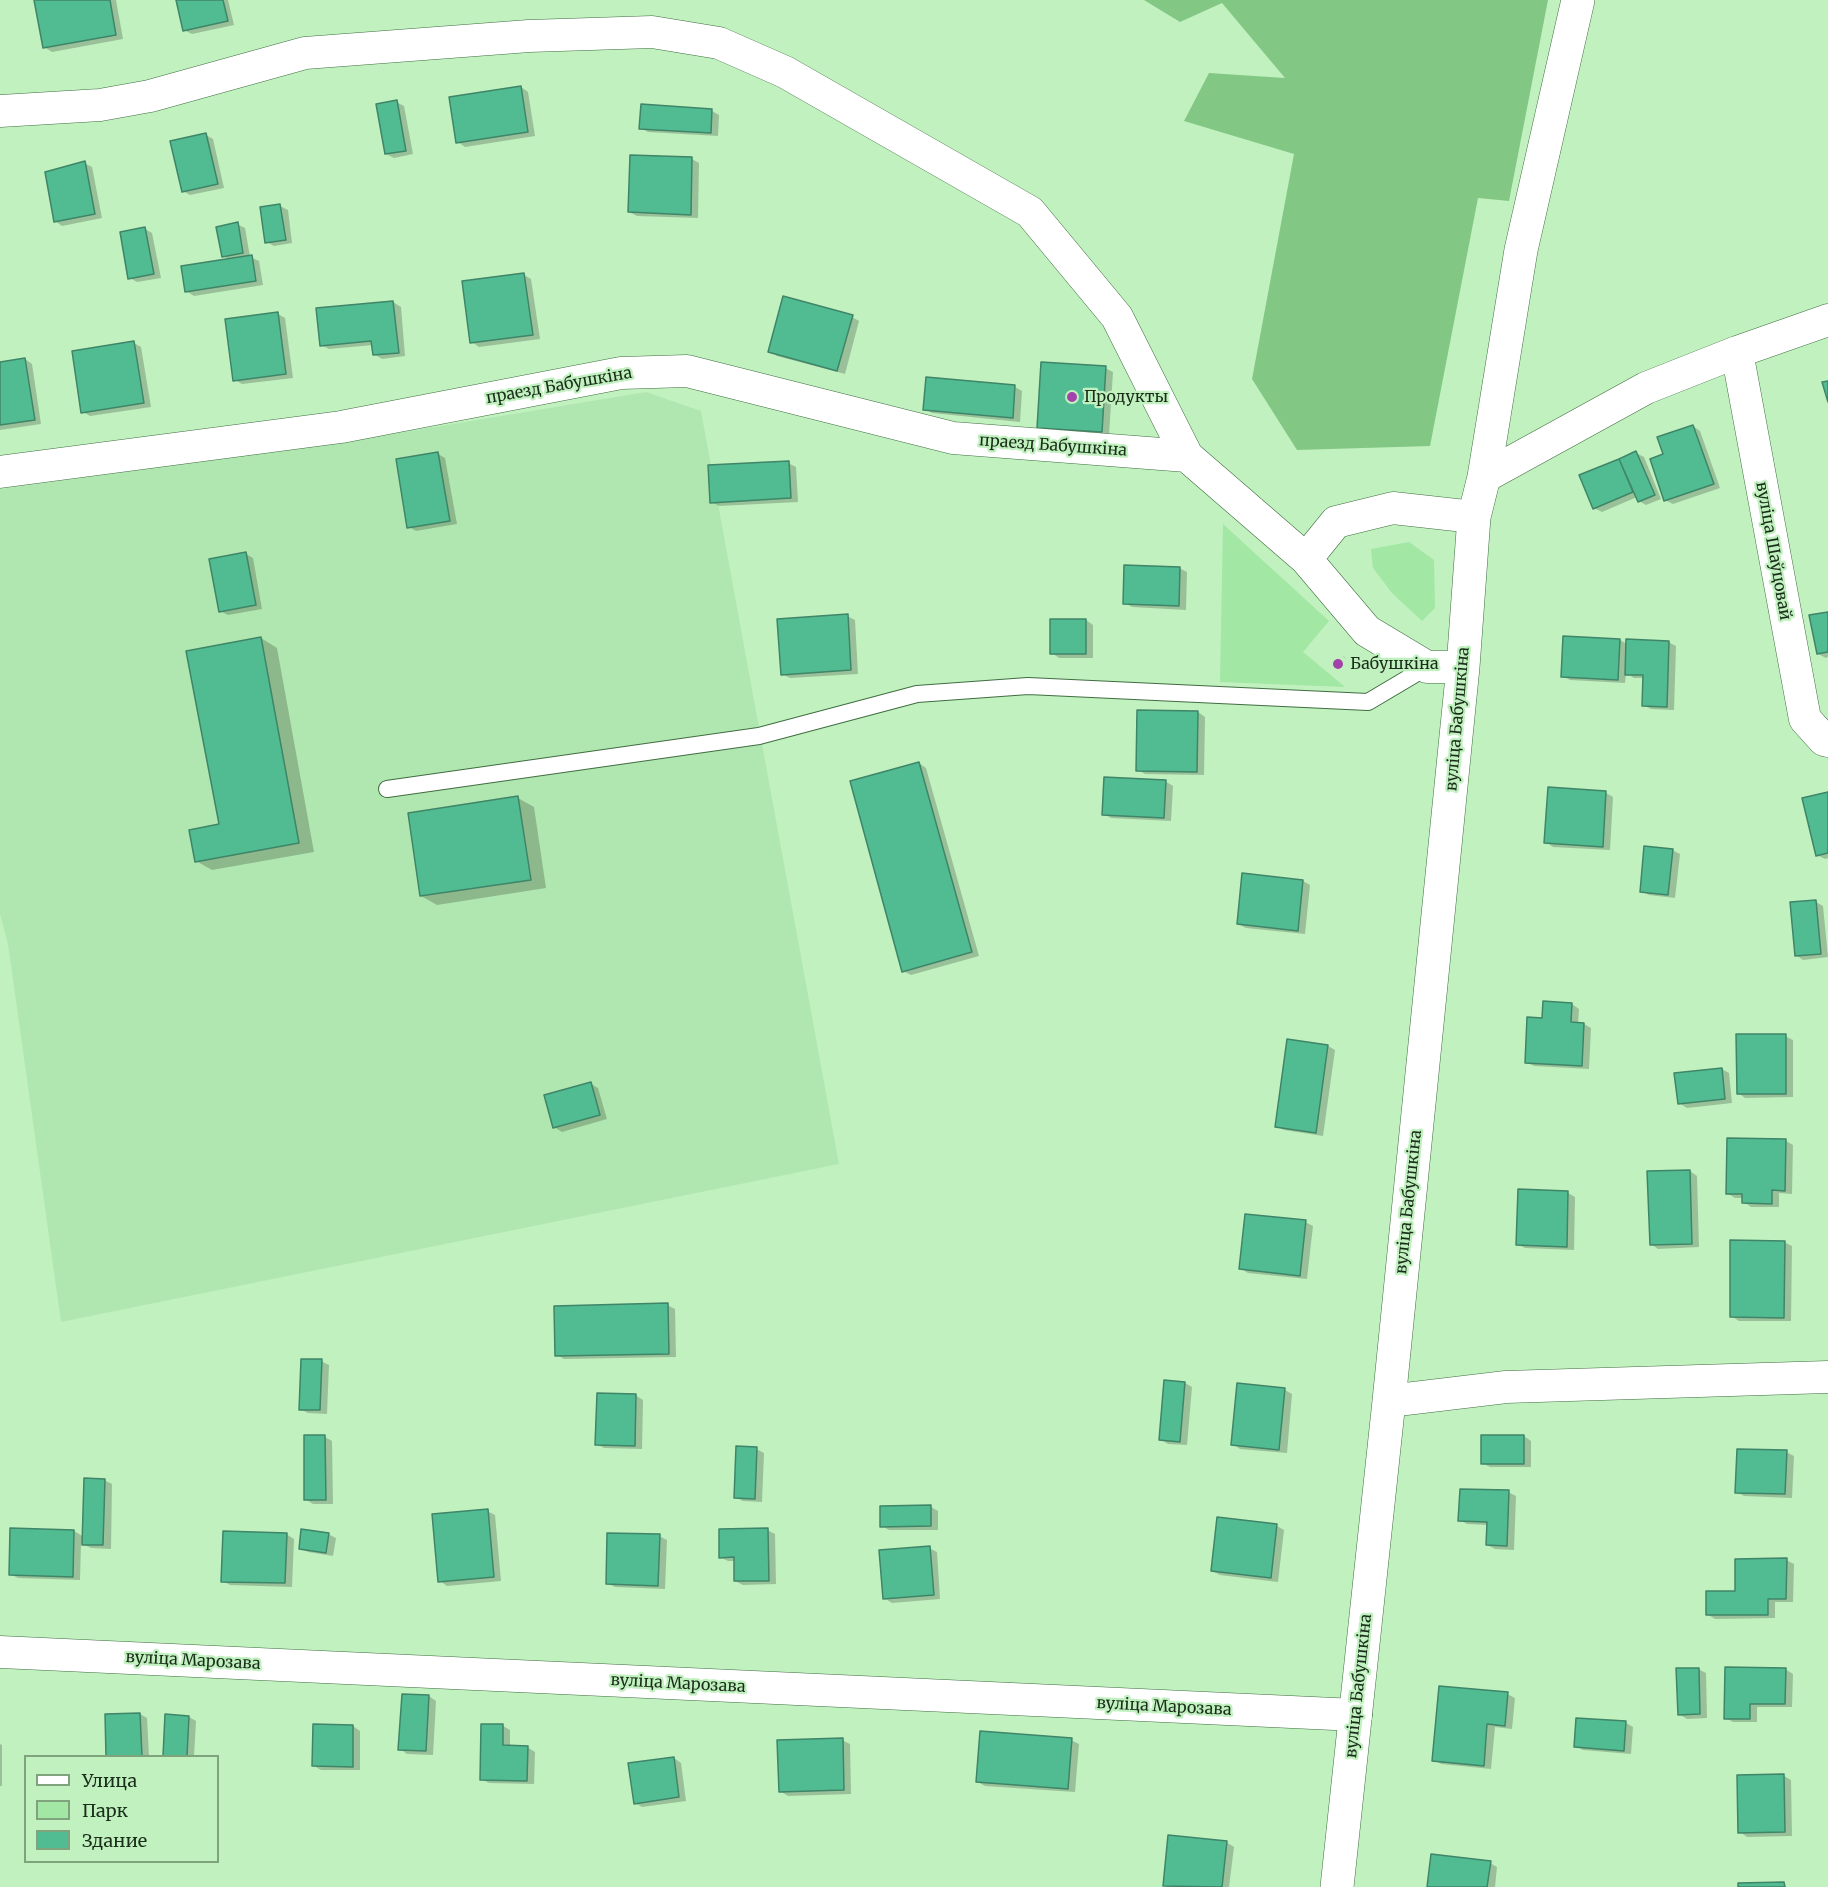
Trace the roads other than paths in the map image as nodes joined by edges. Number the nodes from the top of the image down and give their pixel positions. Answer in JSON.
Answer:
{"nodes":[{"id":1,"x":1578,"y":0,"type":"edge"},
{"id":2,"x":0,"y":111,"type":"edge"},
{"id":3,"x":1828,"y":320,"type":"edge"},
{"id":4,"x":1737,"y":352,"type":"junction"},
{"id":5,"x":1187,"y":456,"type":"junction"},
{"id":6,"x":0,"y":472,"type":"edge"},
{"id":7,"x":1484,"y":477,"type":"junction"},
{"id":8,"x":1474,"y":517,"type":"junction"},
{"id":9,"x":1306,"y":559,"type":"junction"},
{"id":10,"x":1427,"y":667,"type":"junction"},
{"id":11,"x":1463,"y":667,"type":"junction"},
{"id":12,"x":1828,"y":741,"type":"edge"},
{"id":13,"x":387,"y":789,"type":"dead end"},
{"id":14,"x":1828,"y":1377,"type":"edge"},
{"id":15,"x":1389,"y":1401,"type":"junction"},
{"id":16,"x":0,"y":1653,"type":"edge"},
{"id":17,"x":1356,"y":1716,"type":"junction"},
{"id":18,"x":1337,"y":1887,"type":"edge"}],
"edges":[{"from":1,"to":7,"type":"street","name":"вуліца Бабушкіна"},
{"from":2,"to":5,"type":"street"},
{"from":3,"to":4,"type":"street"},
{"from":4,"to":7,"type":"street"},
{"from":4,"to":12,"type":"street","name":"вуліца Шаўцовай"},
{"from":5,"to":6,"type":"street","name":"праезд Бабушкіна"},
{"from":5,"to":9,"type":"street"},
{"from":7,"to":8,"type":"street","name":"вуліца Бабушкіна"},
{"from":8,"to":9,"type":"street"},
{"from":8,"to":11,"type":"street","name":"вуліца Бабушкіна"},
{"from":9,"to":10,"type":"street"},
{"from":10,"to":11,"type":"street"},
{"from":10,"to":13,"type":"lane"},
{"from":11,"to":15,"type":"street","name":"вуліца Бабушкіна"},
{"from":14,"to":15,"type":"street"},
{"from":15,"to":17,"type":"street","name":"вуліца Бабушкіна"},
{"from":16,"to":17,"type":"street","name":"вуліца Марозава"},
{"from":17,"to":18,"type":"street","name":"вуліца Бабушкіна"}]}
